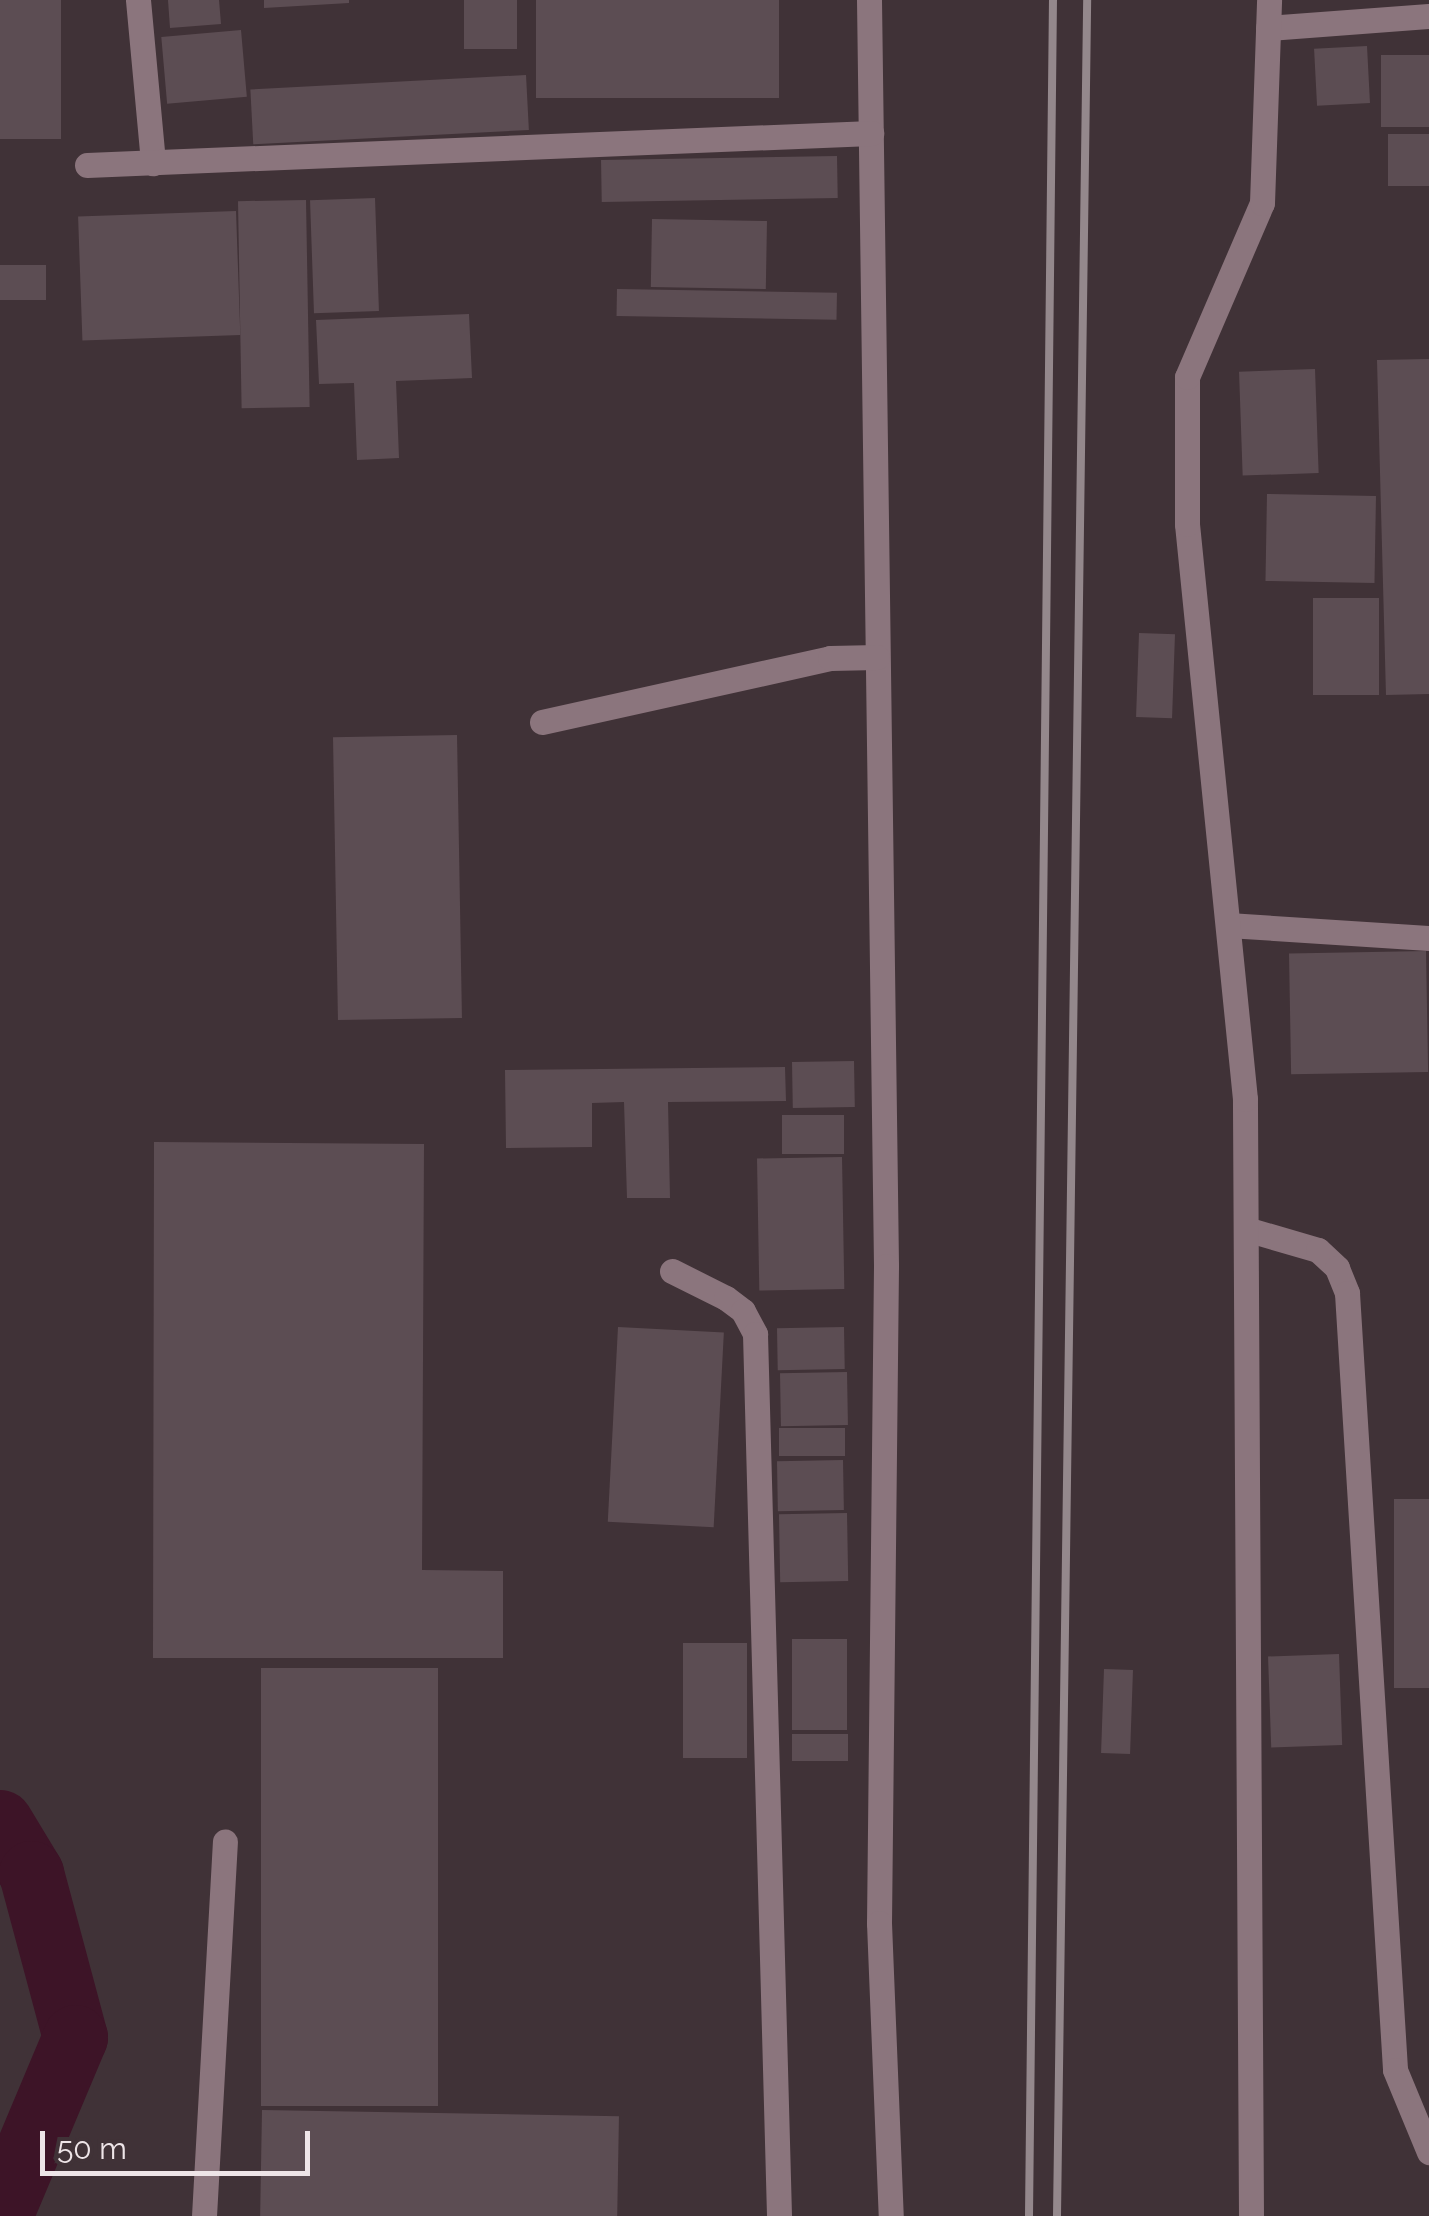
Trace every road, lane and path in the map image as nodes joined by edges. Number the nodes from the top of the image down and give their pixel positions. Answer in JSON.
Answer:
{"nodes":[{"id":1,"x":138,"y":0,"type":"edge"},
{"id":2,"x":869,"y":0,"type":"edge"},
{"id":3,"x":1269,"y":0,"type":"edge"},
{"id":4,"x":1429,"y":16,"type":"edge"},
{"id":5,"x":1268,"y":28,"type":"junction"},
{"id":6,"x":871,"y":133,"type":"junction"},
{"id":7,"x":153,"y":162,"type":"junction"},
{"id":8,"x":87,"y":165,"type":"dead end"},
{"id":9,"x":876,"y":657,"type":"junction"},
{"id":10,"x":542,"y":722,"type":"dead end"},
{"id":11,"x":1228,"y":925,"type":"junction"},
{"id":12,"x":1429,"y":938,"type":"edge"},
{"id":13,"x":1246,"y":1228,"type":"junction"},
{"id":14,"x":672,"y":1271,"type":"dead end"},
{"id":15,"x":226,"y":1842,"type":"dead end"},
{"id":16,"x":1429,"y":2152,"type":"edge"},
{"id":17,"x":204,"y":2216,"type":"edge"},
{"id":18,"x":779,"y":2216,"type":"edge"},
{"id":19,"x":891,"y":2216,"type":"edge"},
{"id":20,"x":1251,"y":2216,"type":"edge"}],
"edges":[{"from":1,"to":7,"type":"street"},
{"from":2,"to":6,"type":"street"},
{"from":3,"to":5,"type":"street"},
{"from":4,"to":5,"type":"street"},
{"from":5,"to":11,"type":"street"},
{"from":6,"to":7,"type":"street"},
{"from":6,"to":9,"type":"street"},
{"from":7,"to":8,"type":"street"},
{"from":9,"to":10,"type":"street"},
{"from":9,"to":19,"type":"street"},
{"from":11,"to":12,"type":"street"},
{"from":11,"to":13,"type":"street"},
{"from":13,"to":16,"type":"street"},
{"from":13,"to":20,"type":"street"},
{"from":14,"to":18,"type":"street"},
{"from":15,"to":17,"type":"street"}]}
